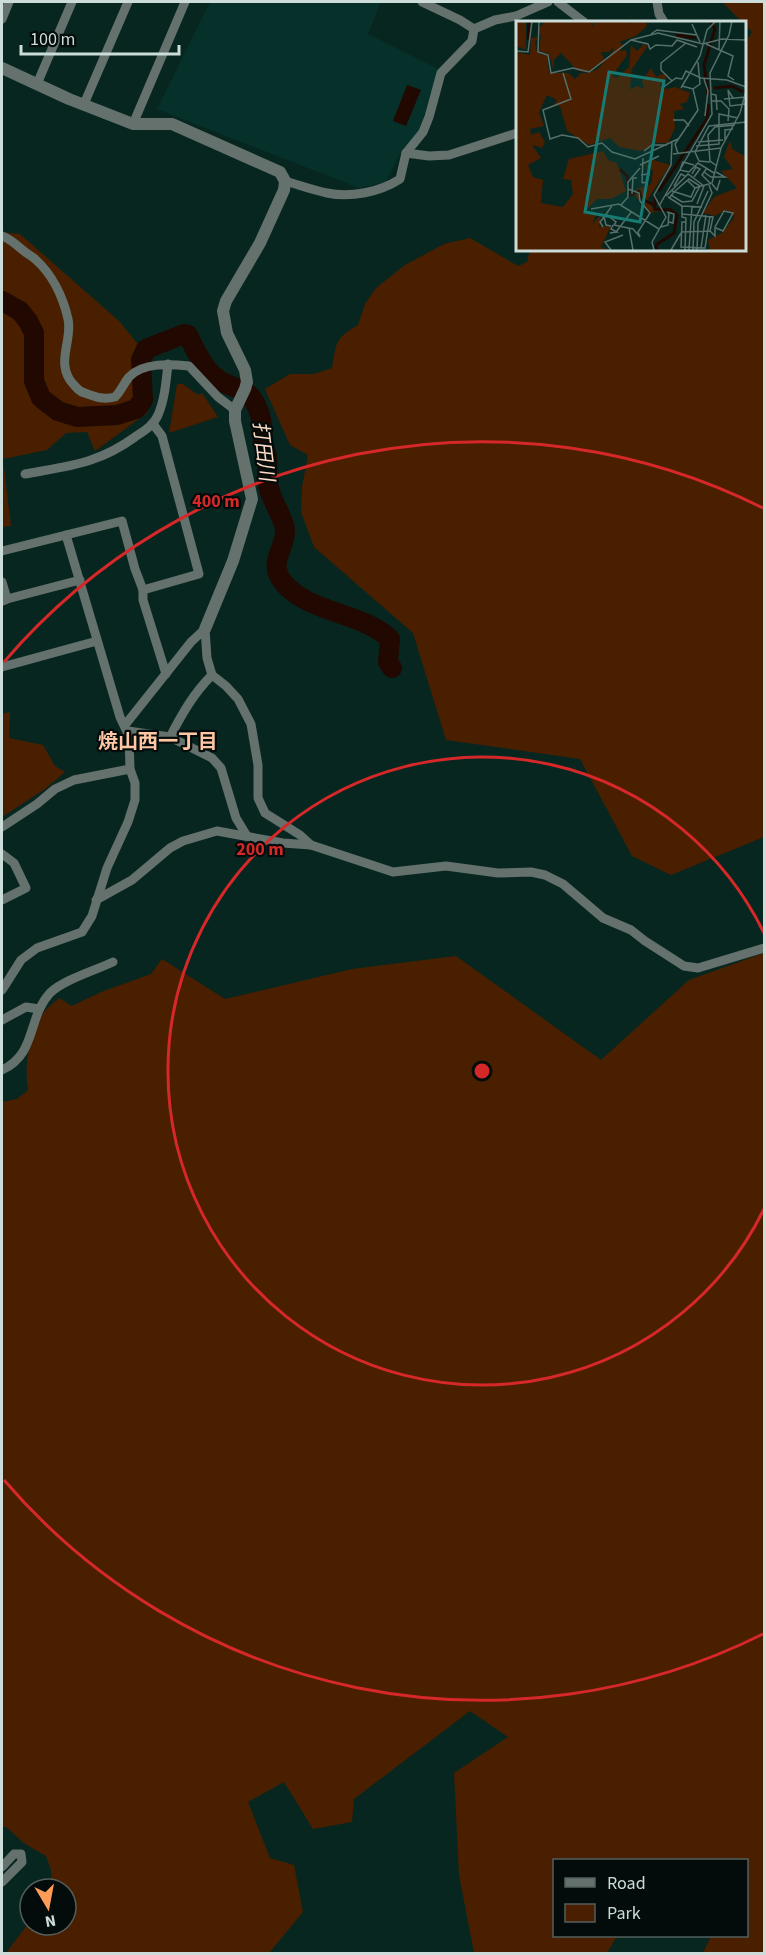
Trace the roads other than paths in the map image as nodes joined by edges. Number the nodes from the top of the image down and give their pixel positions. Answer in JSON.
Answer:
{"nodes":[{"id":1,"x":9,"y":2,"type":"edge"},
{"id":2,"x":72,"y":2,"type":"edge"},
{"id":3,"x":128,"y":2,"type":"edge"},
{"id":4,"x":185,"y":2,"type":"edge"},
{"id":5,"x":422,"y":2,"type":"edge"},
{"id":6,"x":548,"y":2,"type":"edge"},
{"id":7,"x":558,"y":2,"type":"edge"},
{"id":8,"x":657,"y":2,"type":"edge"},
{"id":9,"x":2,"y":19,"type":"edge"},
{"id":10,"x":583,"y":21,"type":"edge"},
{"id":11,"x":663,"y":21,"type":"edge"},
{"id":12,"x":474,"y":29,"type":"junction"},
{"id":13,"x":2,"y":69,"type":"edge"},
{"id":14,"x":37,"y":84,"type":"junction"},
{"id":15,"x":84,"y":104,"type":"junction"},
{"id":16,"x":133,"y":124,"type":"junction"},
{"id":17,"x":516,"y":133,"type":"edge"},
{"id":18,"x":406,"y":153,"type":"junction"},
{"id":19,"x":285,"y":181,"type":"junction"},
{"id":20,"x":2,"y":236,"type":"edge"},
{"id":21,"x":168,"y":364,"type":"junction"},
{"id":22,"x":235,"y":410,"type":"junction"},
{"id":23,"x":153,"y":424,"type":"junction"},
{"id":24,"x":25,"y":474,"type":"dead end"},
{"id":25,"x":66,"y":535,"type":"junction"},
{"id":26,"x":2,"y":551,"type":"edge"},
{"id":27,"x":80,"y":580,"type":"junction"},
{"id":28,"x":2,"y":582,"type":"edge"},
{"id":29,"x":143,"y":590,"type":"junction"},
{"id":30,"x":4,"y":600,"type":"edge"},
{"id":31,"x":205,"y":629,"type":"junction"},
{"id":32,"x":97,"y":641,"type":"junction"},
{"id":33,"x":2,"y":667,"type":"edge"},
{"id":34,"x":166,"y":674,"type":"junction"},
{"id":35,"x":212,"y":675,"type":"junction"},
{"id":36,"x":127,"y":728,"type":"junction"},
{"id":37,"x":170,"y":737,"type":"junction"},
{"id":38,"x":130,"y":769,"type":"junction"},
{"id":39,"x":2,"y":828,"type":"edge"},
{"id":40,"x":247,"y":836,"type":"junction"},
{"id":41,"x":311,"y":845,"type":"junction"},
{"id":42,"x":2,"y":854,"type":"edge"},
{"id":43,"x":2,"y":900,"type":"edge"},
{"id":44,"x":96,"y":900,"type":"junction"},
{"id":45,"x":765,"y":948,"type":"edge"},
{"id":46,"x":113,"y":962,"type":"dead end"},
{"id":47,"x":2,"y":990,"type":"edge"},
{"id":48,"x":39,"y":1009,"type":"junction"},
{"id":49,"x":2,"y":1020,"type":"edge"},
{"id":50,"x":2,"y":1070,"type":"edge"},
{"id":51,"x":2,"y":1867,"type":"edge"},
{"id":52,"x":2,"y":1882,"type":"edge"}],
"edges":[{"from":1,"to":9,"type":"street"},
{"from":2,"to":14,"type":"street"},
{"from":3,"to":15,"type":"street"},
{"from":4,"to":16,"type":"street"},
{"from":5,"to":12,"type":"street"},
{"from":6,"to":12,"type":"street"},
{"from":7,"to":10,"type":"street"},
{"from":8,"to":11,"type":"street"},
{"from":12,"to":18,"type":"street"},
{"from":13,"to":14,"type":"street"},
{"from":14,"to":15,"type":"street"},
{"from":15,"to":16,"type":"street"},
{"from":16,"to":19,"type":"street"},
{"from":17,"to":18,"type":"street"},
{"from":18,"to":19,"type":"street"},
{"from":19,"to":22,"type":"street"},
{"from":20,"to":21,"type":"street"},
{"from":21,"to":22,"type":"street"},
{"from":21,"to":23,"type":"street"},
{"from":22,"to":31,"type":"street"},
{"from":23,"to":24,"type":"street"},
{"from":23,"to":29,"type":"street"},
{"from":25,"to":26,"type":"street"},
{"from":25,"to":27,"type":"street"},
{"from":25,"to":29,"type":"street"},
{"from":27,"to":30,"type":"street"},
{"from":27,"to":32,"type":"street"},
{"from":28,"to":30,"type":"street"},
{"from":29,"to":34,"type":"street"},
{"from":31,"to":34,"type":"street"},
{"from":31,"to":35,"type":"street"},
{"from":32,"to":33,"type":"street"},
{"from":32,"to":36,"type":"street"},
{"from":34,"to":36,"type":"street"},
{"from":35,"to":37,"type":"street"},
{"from":35,"to":41,"type":"street"},
{"from":36,"to":37,"type":"street"},
{"from":36,"to":38,"type":"street"},
{"from":37,"to":40,"type":"street"},
{"from":38,"to":39,"type":"street"},
{"from":38,"to":44,"type":"street"},
{"from":40,"to":41,"type":"street"},
{"from":40,"to":44,"type":"street"},
{"from":41,"to":45,"type":"street"},
{"from":42,"to":43,"type":"street"},
{"from":44,"to":47,"type":"street"},
{"from":46,"to":48,"type":"street"},
{"from":48,"to":49,"type":"street"},
{"from":48,"to":50,"type":"street"},
{"from":51,"to":52,"type":"street"}]}
